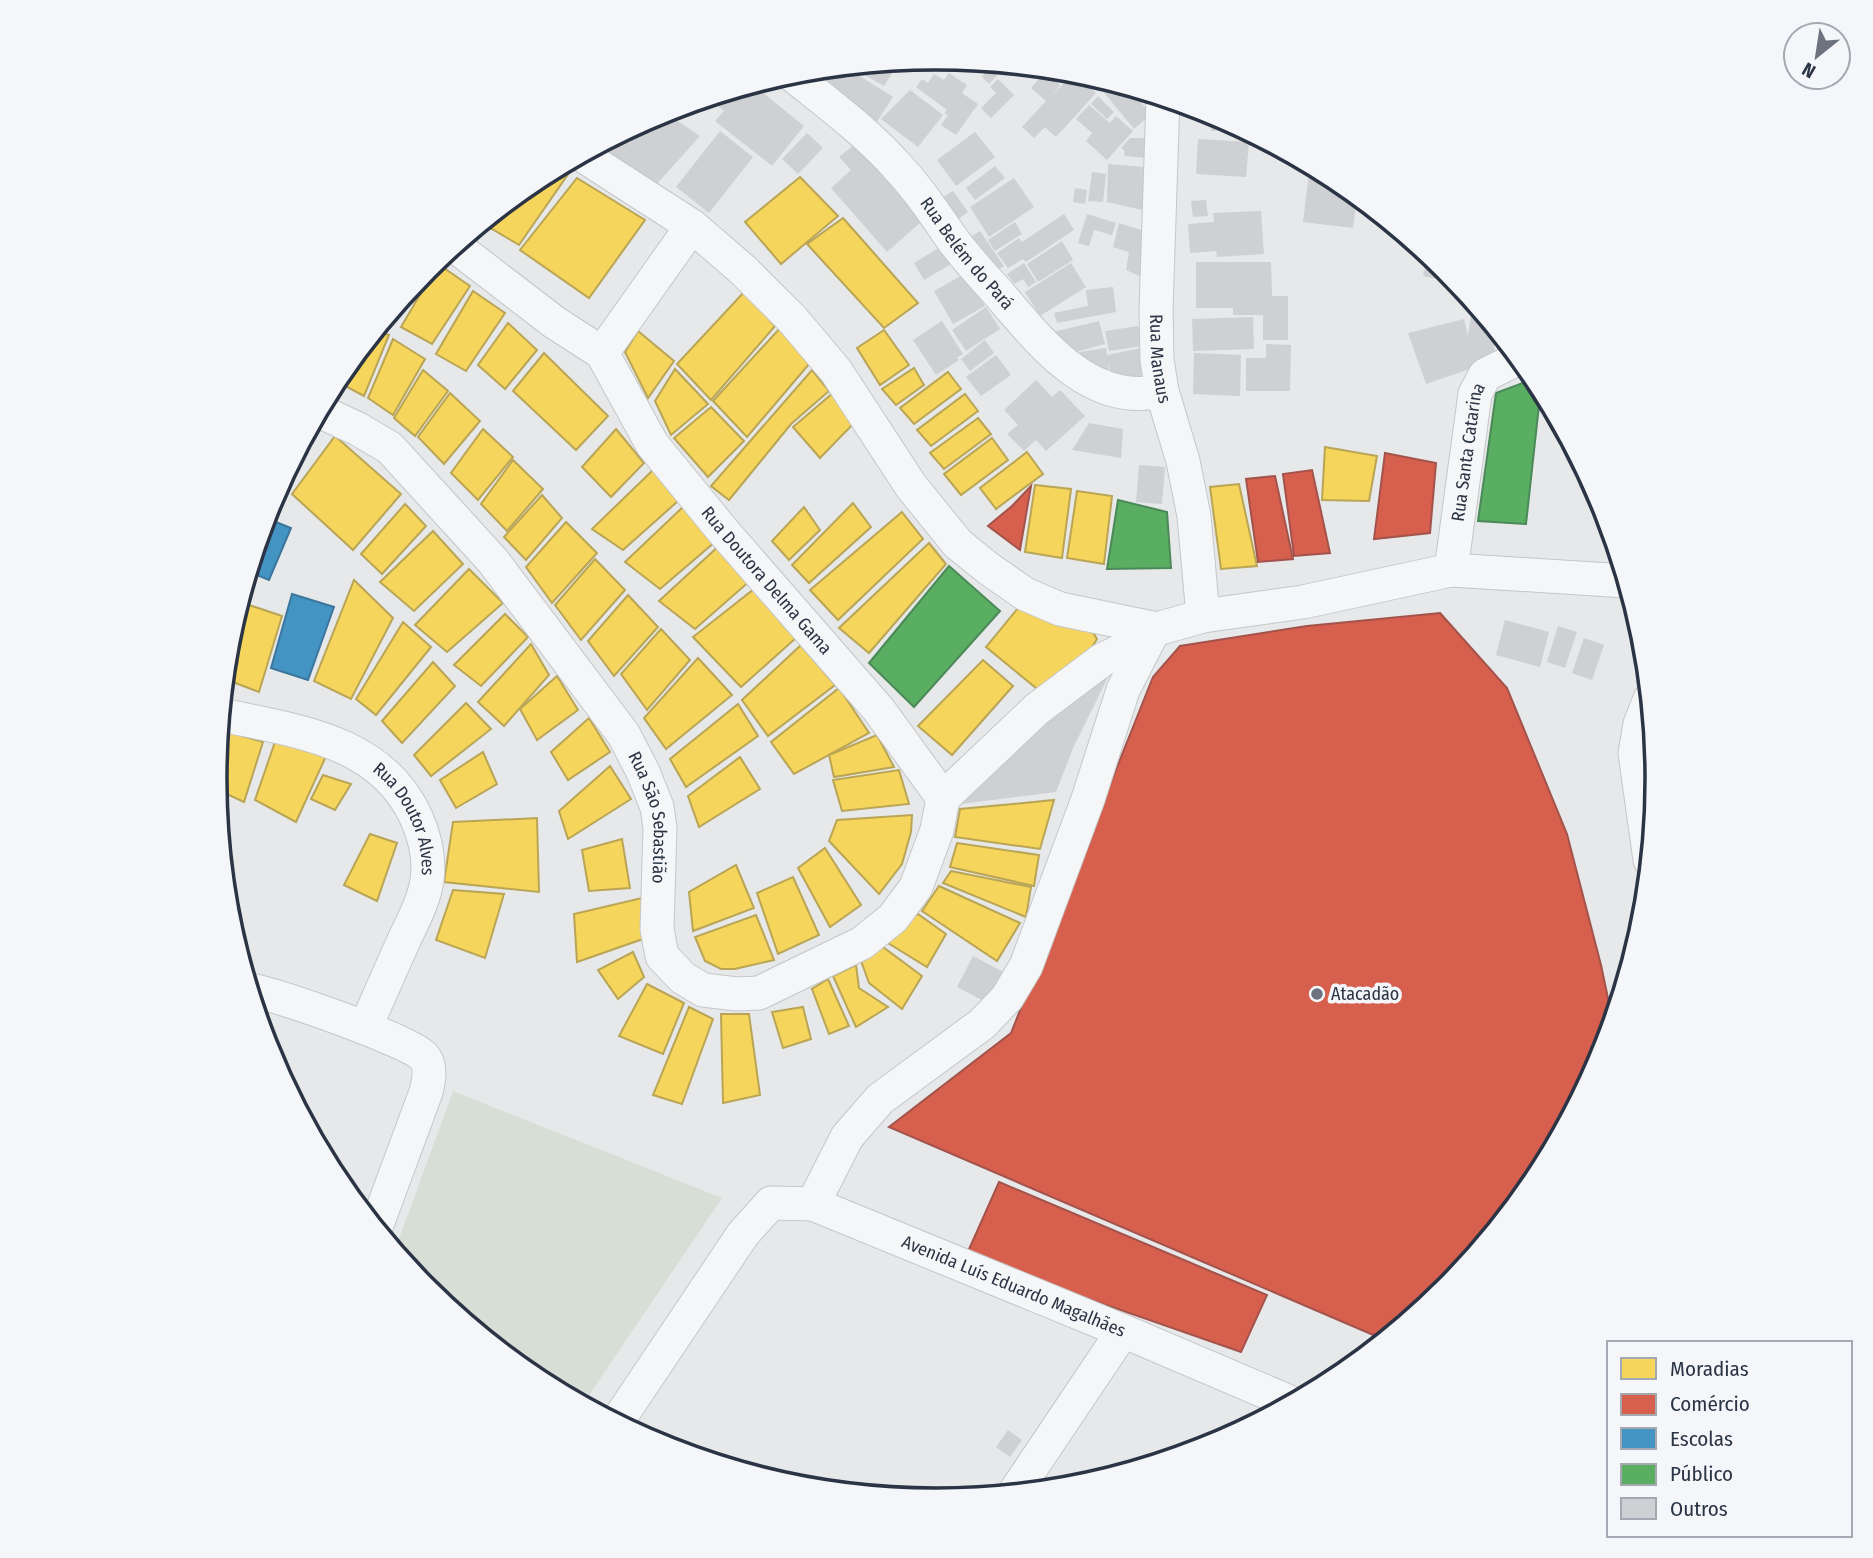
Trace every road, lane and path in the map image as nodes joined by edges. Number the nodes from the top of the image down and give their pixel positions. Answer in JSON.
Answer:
{"nodes":[{"id":1,"x":803,"y":83,"type":"edge"},
{"id":2,"x":1163,"y":108,"type":"edge"},
{"id":3,"x":590,"y":160,"type":"edge"},
{"id":4,"x":692,"y":226,"type":"junction"},
{"id":5,"x":463,"y":252,"type":"edge"},
{"id":6,"x":602,"y":353,"type":"junction"},
{"id":7,"x":1510,"y":362,"type":"edge"},
{"id":8,"x":1162,"y":391,"type":"junction"},
{"id":9,"x":328,"y":415,"type":"edge"},
{"id":10,"x":1451,"y":570,"type":"junction"},
{"id":11,"x":1617,"y":580,"type":"edge"},
{"id":12,"x":1203,"y":617,"type":"junction"},
{"id":13,"x":1154,"y":633,"type":"junction"},
{"id":14,"x":231,"y":717,"type":"edge"},
{"id":15,"x":1642,"y":718,"type":"edge"},
{"id":16,"x":943,"y":798,"type":"junction"},
{"id":17,"x":1644,"y":819,"type":"edge"},
{"id":18,"x":261,"y":994,"type":"edge"},
{"id":19,"x":365,"y":1028,"type":"junction"},
{"id":20,"x":813,"y":1204,"type":"junction"},
{"id":21,"x":379,"y":1218,"type":"edge"},
{"id":22,"x":1123,"y":1331,"type":"junction"},
{"id":23,"x":1281,"y":1398,"type":"edge"},
{"id":24,"x":622,"y":1414,"type":"edge"},
{"id":25,"x":1021,"y":1483,"type":"edge"}],
"edges":[{"from":1,"to":8,"type":"street","name":"Rua Belém do Pará"},
{"from":2,"to":8,"type":"street","name":"Rua Manaus"},
{"from":3,"to":4,"type":"street"},
{"from":4,"to":6,"type":"street"},
{"from":4,"to":13,"type":"street"},
{"from":5,"to":6,"type":"street","name":"Rua Doutora Delma Gama"},
{"from":6,"to":16,"type":"street","name":"Rua Doutora Delma Gama"},
{"from":7,"to":10,"type":"street","name":"Rua Santa Catarina"},
{"from":8,"to":12,"type":"street","name":"Rua Manaus"},
{"from":9,"to":16,"type":"street","name":"Rua São Sebastião"},
{"from":10,"to":11,"type":"street"},
{"from":10,"to":12,"type":"street"},
{"from":12,"to":13,"type":"street"},
{"from":13,"to":16,"type":"street"},
{"from":13,"to":20,"type":"street"},
{"from":14,"to":19,"type":"street","name":"Rua Doutor Alves"},
{"from":15,"to":17,"type":"street"},
{"from":18,"to":19,"type":"street"},
{"from":19,"to":21,"type":"street"},
{"from":20,"to":22,"type":"street","name":"Avenida Luís Eduardo Magalhães"},
{"from":20,"to":24,"type":"street","name":"Avenida Luís Eduardo Magalhães"},
{"from":22,"to":23,"type":"street","name":"Avenida Luís Eduardo Magalhães"},
{"from":22,"to":25,"type":"street"}]}
